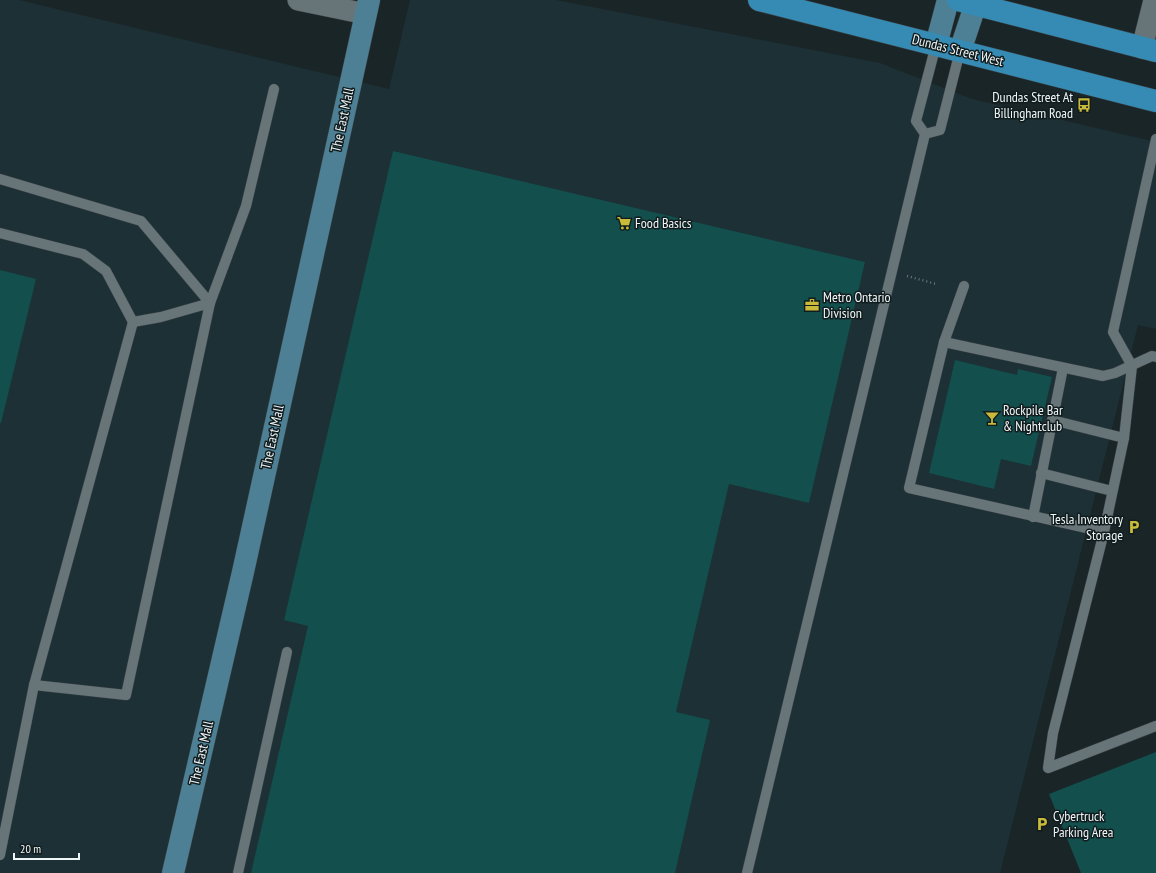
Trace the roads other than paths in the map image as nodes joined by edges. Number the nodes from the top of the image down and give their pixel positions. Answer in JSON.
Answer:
{"nodes":[{"id":1,"x":298,"y":0,"type":"edge"},
{"id":2,"x":759,"y":0,"type":"edge"},
{"id":3,"x":948,"y":0,"type":"edge"},
{"id":4,"x":1154,"y":0,"type":"edge"},
{"id":5,"x":970,"y":2,"type":"edge"},
{"id":6,"x":367,"y":7,"type":"edge"},
{"id":7,"x":936,"y":45,"type":"junction"},
{"id":8,"x":1149,"y":50,"type":"edge"},
{"id":9,"x":960,"y":51,"type":"junction"},
{"id":10,"x":274,"y":89,"type":"dead end"},
{"id":11,"x":1156,"y":101,"type":"edge"},
{"id":12,"x":925,"y":134,"type":"junction"},
{"id":13,"x":1156,"y":139,"type":"edge"},
{"id":14,"x":0,"y":179,"type":"edge"},
{"id":15,"x":0,"y":233,"type":"edge"},
{"id":16,"x":964,"y":286,"type":"dead end"},
{"id":17,"x":210,"y":303,"type":"junction"},
{"id":18,"x":133,"y":322,"type":"junction"},
{"id":19,"x":944,"y":342,"type":"junction"},
{"id":20,"x":1156,"y":357,"type":"edge"},
{"id":21,"x":1132,"y":366,"type":"junction"},
{"id":22,"x":1063,"y":368,"type":"junction"},
{"id":23,"x":1052,"y":420,"type":"junction"},
{"id":24,"x":1124,"y":438,"type":"junction"},
{"id":25,"x":1041,"y":473,"type":"junction"},
{"id":26,"x":1112,"y":491,"type":"junction"},
{"id":27,"x":1033,"y":517,"type":"junction"},
{"id":28,"x":1104,"y":532,"type":"junction"},
{"id":29,"x":287,"y":652,"type":"dead end"},
{"id":30,"x":34,"y":685,"type":"junction"},
{"id":31,"x":1156,"y":726,"type":"edge"},
{"id":32,"x":0,"y":855,"type":"edge"},
{"id":33,"x":173,"y":873,"type":"edge"},
{"id":34,"x":238,"y":873,"type":"edge"},
{"id":35,"x":746,"y":873,"type":"edge"}],
"edges":[{"from":1,"to":6,"type":"street"},
{"from":2,"to":7,"type":"main road","name":"Dundas Street West"},
{"from":3,"to":7,"type":"main road"},
{"from":4,"to":8,"type":"street"},
{"from":5,"to":8,"type":"main road"},
{"from":5,"to":9,"type":"main road"},
{"from":6,"to":33,"type":"main road","name":"The East Mall"},
{"from":7,"to":9,"type":"main road","name":"Dundas Street West"},
{"from":7,"to":12,"type":"lane"},
{"from":9,"to":11,"type":"main road","name":"Dundas Street West"},
{"from":9,"to":12,"type":"lane"},
{"from":10,"to":17,"type":"lane"},
{"from":12,"to":35,"type":"lane"},
{"from":13,"to":21,"type":"lane"},
{"from":14,"to":17,"type":"lane"},
{"from":15,"to":18,"type":"lane"},
{"from":16,"to":19,"type":"lane"},
{"from":17,"to":18,"type":"lane"},
{"from":17,"to":30,"type":"lane"},
{"from":18,"to":30,"type":"lane"},
{"from":19,"to":22,"type":"lane"},
{"from":19,"to":27,"type":"lane"},
{"from":20,"to":21,"type":"lane"},
{"from":21,"to":22,"type":"lane"},
{"from":21,"to":24,"type":"lane"},
{"from":22,"to":23,"type":"lane"},
{"from":23,"to":24,"type":"lane"},
{"from":23,"to":25,"type":"lane"},
{"from":24,"to":26,"type":"lane"},
{"from":25,"to":26,"type":"lane"},
{"from":25,"to":27,"type":"lane"},
{"from":26,"to":28,"type":"lane"},
{"from":27,"to":28,"type":"lane"},
{"from":28,"to":31,"type":"lane"},
{"from":29,"to":34,"type":"lane"},
{"from":30,"to":32,"type":"lane"}]}
